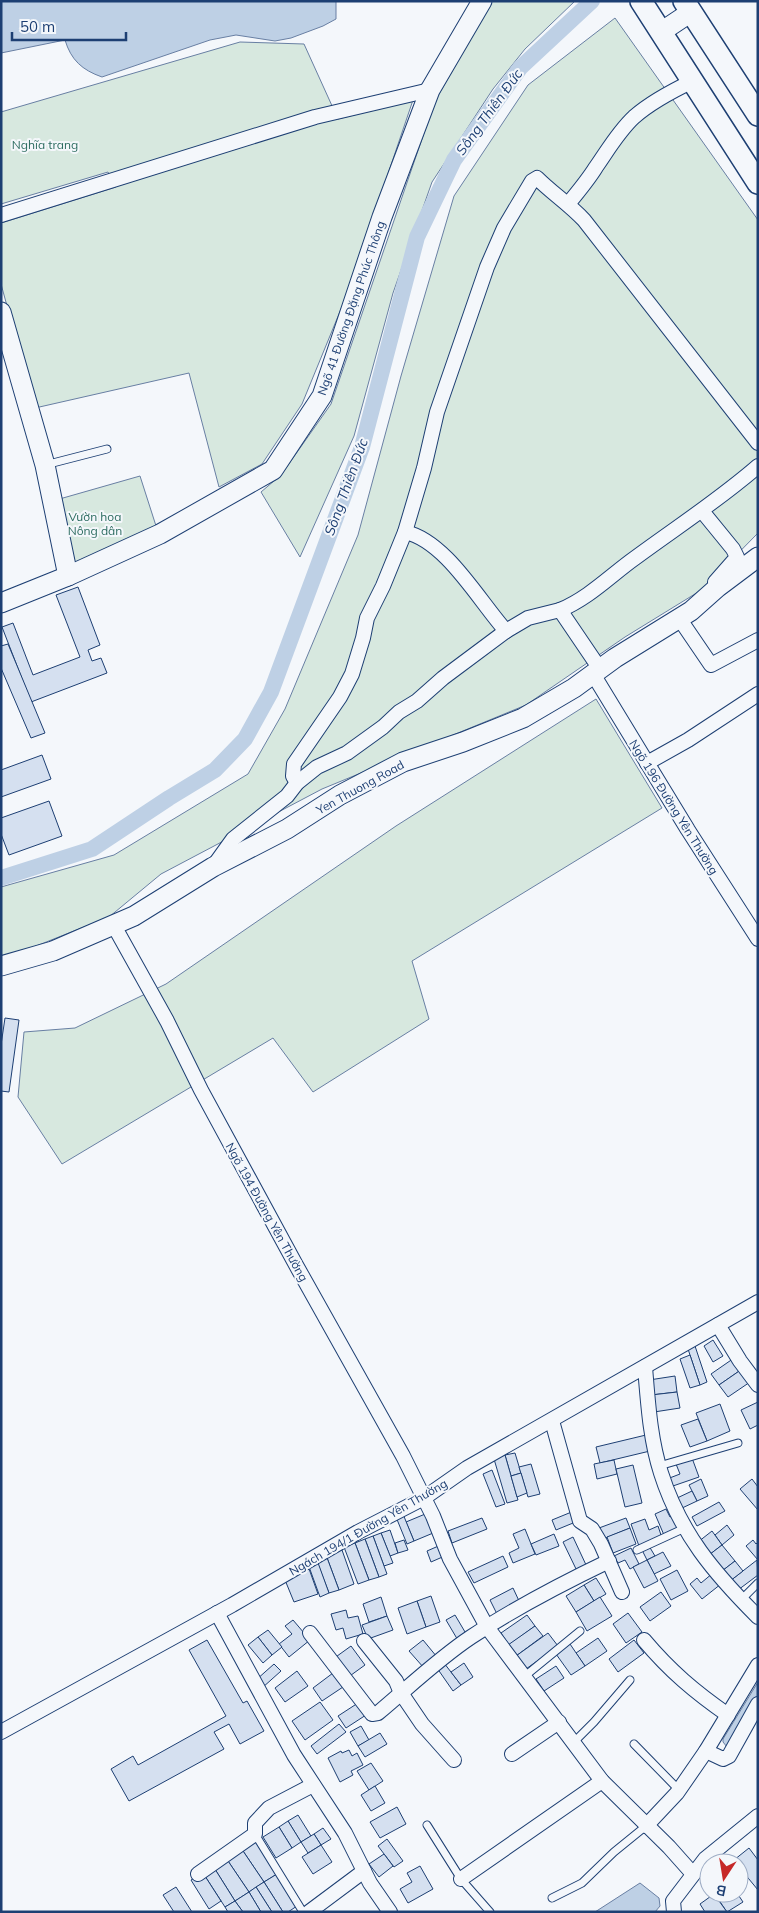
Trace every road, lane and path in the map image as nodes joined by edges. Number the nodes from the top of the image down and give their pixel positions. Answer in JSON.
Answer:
{"nodes":[{"id":1,"x":482,"y":1,"type":"edge"},
{"id":2,"x":641,"y":1,"type":"edge"},
{"id":3,"x":688,"y":7,"type":"edge"},
{"id":4,"x":661,"y":32,"type":"junction"},
{"id":5,"x":693,"y":81,"type":"junction"},
{"id":6,"x":430,"y":90,"type":"junction"},
{"id":7,"x":758,"y":115,"type":"edge"},
{"id":8,"x":758,"y":183,"type":"edge"},
{"id":9,"x":568,"y":204,"type":"junction"},
{"id":10,"x":1,"y":215,"type":"edge"},
{"id":11,"x":1,"y":312,"type":"edge"},
{"id":12,"x":758,"y":443,"type":"edge"},
{"id":13,"x":107,"y":449,"type":"dead end"},
{"id":14,"x":45,"y":465,"type":"junction"},
{"id":15,"x":758,"y":466,"type":"edge"},
{"id":16,"x":702,"y":510,"type":"junction"},
{"id":17,"x":405,"y":532,"type":"junction"},
{"id":18,"x":758,"y":556,"type":"edge"},
{"id":19,"x":68,"y":576,"type":"junction"},
{"id":20,"x":707,"y":597,"type":"junction"},
{"id":21,"x":1,"y":603,"type":"edge"},
{"id":22,"x":560,"y":610,"type":"junction"},
{"id":23,"x":679,"y":618,"type":"junction"},
{"id":24,"x":506,"y":631,"type":"junction"},
{"id":25,"x":758,"y":640,"type":"edge"},
{"id":26,"x":596,"y":671,"type":"junction"},
{"id":27,"x":758,"y":694,"type":"edge"},
{"id":28,"x":647,"y":764,"type":"junction"},
{"id":29,"x":297,"y":783,"type":"junction"},
{"id":30,"x":213,"y":867,"type":"junction"},
{"id":31,"x":113,"y":924,"type":"junction"},
{"id":32,"x":758,"y":939,"type":"edge"},
{"id":33,"x":1,"y":966,"type":"edge"},
{"id":34,"x":758,"y":1302,"type":"edge"},
{"id":35,"x":718,"y":1324,"type":"junction"},
{"id":36,"x":645,"y":1367,"type":"junction"},
{"id":37,"x":758,"y":1385,"type":"edge"},
{"id":38,"x":552,"y":1420,"type":"junction"},
{"id":39,"x":738,"y":1443,"type":"dead end"},
{"id":40,"x":659,"y":1466,"type":"junction"},
{"id":41,"x":424,"y":1498,"type":"junction"},
{"id":42,"x":685,"y":1528,"type":"junction"},
{"id":43,"x":637,"y":1550,"type":"dead end"},
{"id":44,"x":609,"y":1561,"type":"junction"},
{"id":45,"x":758,"y":1583,"type":"edge"},
{"id":46,"x":622,"y":1592,"type":"dead end"},
{"id":47,"x":741,"y":1600,"type":"junction"},
{"id":48,"x":217,"y":1612,"type":"junction"},
{"id":49,"x":758,"y":1617,"type":"edge"},
{"id":50,"x":487,"y":1627,"type":"junction"},
{"id":51,"x":580,"y":1631,"type":"dead end"},
{"id":52,"x":310,"y":1632,"type":"dead end"},
{"id":53,"x":644,"y":1640,"type":"dead end"},
{"id":54,"x":364,"y":1641,"type":"dead end"},
{"id":55,"x":758,"y":1665,"type":"edge"},
{"id":56,"x":524,"y":1676,"type":"junction"},
{"id":57,"x":630,"y":1680,"type":"dead end"},
{"id":58,"x":401,"y":1693,"type":"junction"},
{"id":59,"x":758,"y":1704,"type":"edge"},
{"id":60,"x":728,"y":1715,"type":"junction"},
{"id":61,"x":559,"y":1722,"type":"junction"},
{"id":62,"x":1,"y":1732,"type":"edge"},
{"id":63,"x":574,"y":1742,"type":"junction"},
{"id":64,"x":634,"y":1744,"type":"dead end"},
{"id":65,"x":706,"y":1751,"type":"junction"},
{"id":66,"x":512,"y":1754,"type":"dead end"},
{"id":67,"x":454,"y":1760,"type":"dead end"},
{"id":68,"x":602,"y":1781,"type":"junction"},
{"id":69,"x":313,"y":1785,"type":"junction"},
{"id":70,"x":679,"y":1790,"type":"junction"},
{"id":71,"x":758,"y":1816,"type":"edge"},
{"id":72,"x":427,"y":1825,"type":"dead end"},
{"id":73,"x":646,"y":1826,"type":"junction"},
{"id":74,"x":255,"y":1834,"type":"junction"},
{"id":75,"x":364,"y":1871,"type":"junction"},
{"id":76,"x":198,"y":1874,"type":"dead end"},
{"id":77,"x":692,"y":1874,"type":"junction"},
{"id":78,"x":462,"y":1879,"type":"junction"},
{"id":79,"x":552,"y":1898,"type":"dead end"},
{"id":80,"x":303,"y":1912,"type":"edge"},
{"id":81,"x":309,"y":1912,"type":"edge"},
{"id":82,"x":390,"y":1912,"type":"edge"},
{"id":83,"x":490,"y":1912,"type":"edge"},
{"id":84,"x":674,"y":1912,"type":"edge"}],
"edges":[{"from":1,"to":6,"type":"street","name":"Ngõ 41 Đường Đặng Phúc Thông"},
{"from":2,"to":4,"type":"main road"},
{"from":3,"to":4,"type":"street"},
{"from":3,"to":7,"type":"main road"},
{"from":4,"to":5,"type":"main road"},
{"from":5,"to":8,"type":"main road"},
{"from":5,"to":9,"type":"street"},
{"from":6,"to":10,"type":"street"},
{"from":6,"to":19,"type":"street","name":"Ngõ 41 Đường Đặng Phúc Thông"},
{"from":9,"to":12,"type":"street"},
{"from":9,"to":17,"type":"street"},
{"from":11,"to":14,"type":"street"},
{"from":13,"to":14,"type":"lane"},
{"from":14,"to":19,"type":"street"},
{"from":15,"to":16,"type":"street"},
{"from":16,"to":20,"type":"street"},
{"from":16,"to":22,"type":"street"},
{"from":17,"to":24,"type":"street"},
{"from":17,"to":29,"type":"street"},
{"from":18,"to":20,"type":"street","name":"Yen Thuong Road"},
{"from":19,"to":21,"type":"street","name":"Ngõ 41 Đường Đặng Phúc Thông"},
{"from":20,"to":23,"type":"street","name":"Yen Thuong Road"},
{"from":22,"to":24,"type":"street"},
{"from":22,"to":26,"type":"street","name":"Ngõ 196 Đường Yên Thường"},
{"from":23,"to":25,"type":"street"},
{"from":23,"to":26,"type":"street","name":"Yen Thuong Road"},
{"from":24,"to":29,"type":"street"},
{"from":26,"to":28,"type":"street","name":"Ngõ 196 Đường Yên Thường"},
{"from":26,"to":30,"type":"street","name":"Yen Thuong Road"},
{"from":27,"to":28,"type":"street"},
{"from":28,"to":32,"type":"street","name":"Ngõ 196 Đường Yên Thường"},
{"from":29,"to":30,"type":"street"},
{"from":30,"to":31,"type":"street","name":"Yen Thuong Road"},
{"from":31,"to":33,"type":"street","name":"Yen Thuong Road"},
{"from":31,"to":41,"type":"street","name":"Ngõ 194 Đường Yên Thường"},
{"from":34,"to":35,"type":"street","name":"Ngách 194/1 Đường Yên Thường"},
{"from":35,"to":36,"type":"street","name":"Ngách 194/1 Đường Yên Thường"},
{"from":35,"to":37,"type":"street"},
{"from":36,"to":38,"type":"street","name":"Ngách 194/1 Đường Yên Thường"},
{"from":36,"to":40,"type":"street"},
{"from":38,"to":41,"type":"street","name":"Ngách 194/1 Đường Yên Thường"},
{"from":38,"to":44,"type":"street"},
{"from":39,"to":40,"type":"lane"},
{"from":40,"to":42,"type":"street"},
{"from":41,"to":48,"type":"street","name":"Ngách 194/1 Đường Yên Thường"},
{"from":41,"to":50,"type":"street","name":"Ngõ 194 Đường Yên Thường"},
{"from":42,"to":43,"type":"lane"},
{"from":42,"to":47,"type":"street"},
{"from":44,"to":46,"type":"street"},
{"from":44,"to":50,"type":"street"},
{"from":45,"to":47,"type":"lane"},
{"from":47,"to":49,"type":"street"},
{"from":48,"to":62,"type":"street","name":"Ngách 194/1 Đường Yên Thường"},
{"from":48,"to":69,"type":"street"},
{"from":50,"to":56,"type":"street","name":"Ngõ 194 Đường Yên Thường"},
{"from":50,"to":58,"type":"street"},
{"from":51,"to":56,"type":"lane"},
{"from":52,"to":58,"type":"street"},
{"from":53,"to":60,"type":"street"},
{"from":54,"to":58,"type":"street"},
{"from":55,"to":60,"type":"street"},
{"from":56,"to":61,"type":"street","name":"Ngõ 194 Đường Yên Thường"},
{"from":57,"to":63,"type":"lane"},
{"from":58,"to":67,"type":"street"},
{"from":59,"to":65,"type":"street"},
{"from":60,"to":65,"type":"street"},
{"from":61,"to":63,"type":"street","name":"Ngõ 194 Đường Yên Thường"},
{"from":61,"to":66,"type":"street"},
{"from":63,"to":68,"type":"street","name":"Ngõ 194 Đường Yên Thường"},
{"from":64,"to":70,"type":"lane"},
{"from":65,"to":70,"type":"street"},
{"from":68,"to":73,"type":"street","name":"Ngõ 194 Đường Yên Thường"},
{"from":68,"to":78,"type":"street"},
{"from":69,"to":74,"type":"street"},
{"from":69,"to":75,"type":"street"},
{"from":70,"to":73,"type":"street"},
{"from":71,"to":77,"type":"street"},
{"from":72,"to":78,"type":"lane"},
{"from":73,"to":77,"type":"street","name":"Ngõ 194 Đường Yên Thường"},
{"from":73,"to":79,"type":"lane"},
{"from":74,"to":76,"type":"street"},
{"from":74,"to":80,"type":"lane"},
{"from":75,"to":81,"type":"street"},
{"from":75,"to":82,"type":"street"},
{"from":77,"to":84,"type":"street"},
{"from":78,"to":83,"type":"lane"}]}
